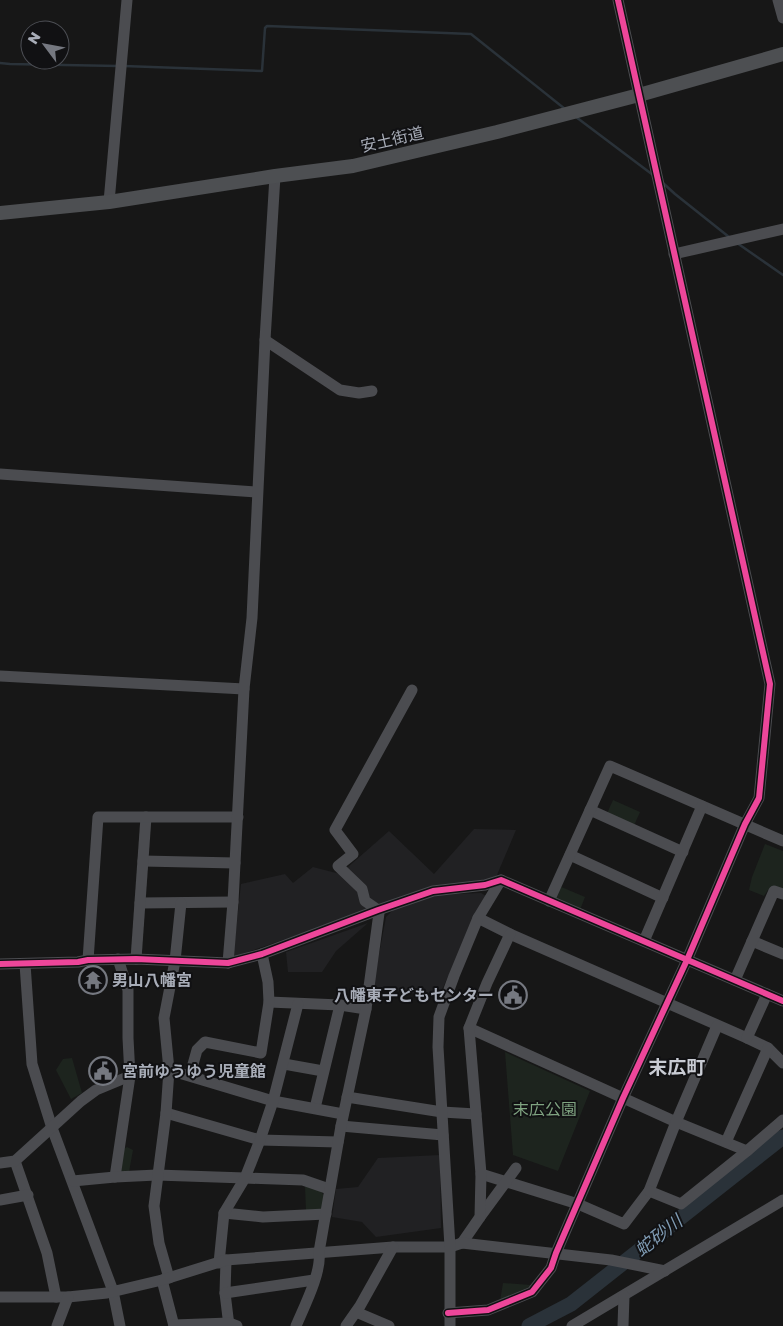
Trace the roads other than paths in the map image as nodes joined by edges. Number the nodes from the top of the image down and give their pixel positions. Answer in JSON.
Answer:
{"nodes":[{"id":1,"x":128,"y":0,"type":"edge"},
{"id":2,"x":618,"y":0,"type":"edge"},
{"id":3,"x":778,"y":0,"type":"edge"},
{"id":4,"x":783,"y":18,"type":"edge"},
{"id":5,"x":783,"y":54,"type":"edge"},
{"id":6,"x":639,"y":95,"type":"junction"},
{"id":7,"x":275,"y":176,"type":"junction"},
{"id":8,"x":109,"y":202,"type":"junction"},
{"id":9,"x":0,"y":213,"type":"edge"},
{"id":10,"x":783,"y":229,"type":"edge"},
{"id":11,"x":674,"y":254,"type":"junction"},
{"id":12,"x":265,"y":340,"type":"junction"},
{"id":13,"x":372,"y":391,"type":"dead end"},
{"id":14,"x":0,"y":474,"type":"edge"},
{"id":15,"x":257,"y":492,"type":"junction"},
{"id":16,"x":0,"y":676,"type":"edge"},
{"id":17,"x":244,"y":689,"type":"junction"},
{"id":18,"x":412,"y":690,"type":"dead end"},
{"id":19,"x":702,"y":806,"type":"junction"},
{"id":20,"x":590,"y":810,"type":"junction"},
{"id":21,"x":146,"y":817,"type":"junction"},
{"id":22,"x":238,"y":817,"type":"junction"},
{"id":23,"x":745,"y":824,"type":"junction"},
{"id":24,"x":783,"y":841,"type":"edge"},
{"id":25,"x":682,"y":852,"type":"junction"},
{"id":26,"x":570,"y":855,"type":"junction"},
{"id":27,"x":143,"y":861,"type":"junction"},
{"id":28,"x":235,"y":863,"type":"junction"},
{"id":29,"x":501,"y":880,"type":"junction"},
{"id":30,"x":783,"y":894,"type":"edge"},
{"id":31,"x":663,"y":898,"type":"junction"},
{"id":32,"x":549,"y":901,"type":"junction"},
{"id":33,"x":233,"y":902,"type":"junction"},
{"id":34,"x":140,"y":903,"type":"junction"},
{"id":35,"x":181,"y":903,"type":"junction"},
{"id":36,"x":378,"y":910,"type":"junction"},
{"id":37,"x":478,"y":918,"type":"junction"},
{"id":38,"x":510,"y":934,"type":"junction"},
{"id":39,"x":752,"y":941,"type":"junction"},
{"id":40,"x":644,"y":942,"type":"junction"},
{"id":41,"x":262,"y":954,"type":"junction"},
{"id":42,"x":783,"y":954,"type":"edge"},
{"id":43,"x":136,"y":959,"type":"junction"},
{"id":44,"x":88,"y":960,"type":"junction"},
{"id":45,"x":118,"y":960,"type":"junction"},
{"id":46,"x":687,"y":960,"type":"junction"},
{"id":47,"x":175,"y":961,"type":"junction"},
{"id":48,"x":228,"y":963,"type":"junction"},
{"id":49,"x":0,"y":964,"type":"edge"},
{"id":50,"x":25,"y":964,"type":"junction"},
{"id":51,"x":734,"y":980,"type":"junction"},
{"id":52,"x":767,"y":994,"type":"junction"},
{"id":53,"x":783,"y":1001,"type":"edge"},
{"id":54,"x":269,"y":1002,"type":"junction"},
{"id":55,"x":667,"y":1003,"type":"junction"},
{"id":56,"x":298,"y":1004,"type":"junction"},
{"id":57,"x":340,"y":1005,"type":"junction"},
{"id":58,"x":366,"y":1009,"type":"junction"},
{"id":59,"x":717,"y":1026,"type":"junction"},
{"id":60,"x":469,"y":1028,"type":"junction"},
{"id":61,"x":747,"y":1038,"type":"junction"},
{"id":62,"x":768,"y":1048,"type":"junction"},
{"id":63,"x":783,"y":1063,"type":"edge"},
{"id":64,"x":284,"y":1064,"type":"junction"},
{"id":65,"x":169,"y":1070,"type":"junction"},
{"id":66,"x":323,"y":1071,"type":"junction"},
{"id":67,"x":190,"y":1075,"type":"junction"},
{"id":68,"x":130,"y":1076,"type":"junction"},
{"id":69,"x":347,"y":1097,"type":"junction"},
{"id":70,"x":623,"y":1098,"type":"junction"},
{"id":71,"x":274,"y":1101,"type":"junction"},
{"id":72,"x":315,"y":1108,"type":"junction"},
{"id":73,"x":442,"y":1112,"type":"junction"},
{"id":74,"x":166,"y":1113,"type":"junction"},
{"id":75,"x":343,"y":1114,"type":"junction"},
{"id":76,"x":476,"y":1114,"type":"junction"},
{"id":77,"x":783,"y":1120,"type":"edge"},
{"id":78,"x":676,"y":1122,"type":"junction"},
{"id":79,"x":340,"y":1126,"type":"junction"},
{"id":80,"x":52,"y":1128,"type":"junction"},
{"id":81,"x":443,"y":1135,"type":"junction"},
{"id":82,"x":260,"y":1140,"type":"junction"},
{"id":83,"x":338,"y":1142,"type":"junction"},
{"id":84,"x":726,"y":1142,"type":"junction"},
{"id":85,"x":747,"y":1151,"type":"junction"},
{"id":86,"x":15,"y":1161,"type":"junction"},
{"id":87,"x":0,"y":1164,"type":"edge"},
{"id":88,"x":516,"y":1168,"type":"dead end"},
{"id":89,"x":481,"y":1174,"type":"junction"},
{"id":90,"x":157,"y":1175,"type":"junction"},
{"id":91,"x":115,"y":1177,"type":"junction"},
{"id":92,"x":245,"y":1178,"type":"junction"},
{"id":93,"x":73,"y":1181,"type":"junction"},
{"id":94,"x":507,"y":1182,"type":"junction"},
{"id":95,"x":329,"y":1189,"type":"junction"},
{"id":96,"x":649,"y":1191,"type":"junction"},
{"id":97,"x":28,"y":1195,"type":"junction"},
{"id":98,"x":0,"y":1200,"type":"edge"},
{"id":99,"x":783,"y":1200,"type":"edge"},
{"id":100,"x":578,"y":1204,"type":"junction"},
{"id":101,"x":224,"y":1214,"type":"junction"},
{"id":102,"x":326,"y":1214,"type":"junction"},
{"id":103,"x":480,"y":1217,"type":"junction"},
{"id":104,"x":462,"y":1243,"type":"junction"},
{"id":105,"x":393,"y":1247,"type":"junction"},
{"id":106,"x":450,"y":1247,"type":"junction"},
{"id":107,"x":319,"y":1252,"type":"junction"},
{"id":108,"x":556,"y":1253,"type":"junction"},
{"id":109,"x":223,"y":1261,"type":"junction"},
{"id":110,"x":665,"y":1271,"type":"junction"},
{"id":111,"x":166,"y":1279,"type":"junction"},
{"id":112,"x":314,"y":1280,"type":"junction"},
{"id":113,"x":113,"y":1291,"type":"junction"},
{"id":114,"x":225,"y":1293,"type":"junction"},
{"id":115,"x":624,"y":1296,"type":"junction"},
{"id":116,"x":0,"y":1297,"type":"edge"},
{"id":117,"x":56,"y":1297,"type":"junction"},
{"id":118,"x":68,"y":1297,"type":"junction"},
{"id":119,"x":356,"y":1312,"type":"junction"},
{"id":120,"x":448,"y":1313,"type":"junction"},
{"id":121,"x":174,"y":1325,"type":"edge"},
{"id":122,"x":232,"y":1325,"type":"edge"},
{"id":123,"x":57,"y":1326,"type":"edge"},
{"id":124,"x":120,"y":1326,"type":"edge"},
{"id":125,"x":296,"y":1326,"type":"edge"},
{"id":126,"x":346,"y":1326,"type":"edge"},
{"id":127,"x":389,"y":1326,"type":"edge"},
{"id":128,"x":450,"y":1326,"type":"edge"},
{"id":129,"x":572,"y":1326,"type":"edge"},
{"id":130,"x":623,"y":1326,"type":"edge"}],
"edges":[{"from":1,"to":8,"type":"street"},
{"from":2,"to":6,"type":"street"},
{"from":3,"to":4,"type":"street"},
{"from":5,"to":6,"type":"main road","name":"安土街道"},
{"from":6,"to":7,"type":"main road","name":"安土街道"},
{"from":6,"to":11,"type":"street"},
{"from":7,"to":8,"type":"main road","name":"安土街道"},
{"from":7,"to":12,"type":"street"},
{"from":8,"to":9,"type":"main road","name":"安土街道"},
{"from":10,"to":11,"type":"street"},
{"from":11,"to":23,"type":"street"},
{"from":12,"to":13,"type":"street"},
{"from":12,"to":15,"type":"street"},
{"from":14,"to":15,"type":"street"},
{"from":15,"to":17,"type":"street"},
{"from":16,"to":17,"type":"street"},
{"from":17,"to":22,"type":"street"},
{"from":18,"to":36,"type":"street"},
{"from":19,"to":20,"type":"street"},
{"from":19,"to":23,"type":"street"},
{"from":19,"to":25,"type":"street"},
{"from":20,"to":25,"type":"street"},
{"from":20,"to":26,"type":"street"},
{"from":21,"to":22,"type":"street"},
{"from":21,"to":27,"type":"street"},
{"from":21,"to":44,"type":"street"},
{"from":22,"to":28,"type":"street"},
{"from":23,"to":24,"type":"street"},
{"from":23,"to":46,"type":"street"},
{"from":25,"to":31,"type":"street"},
{"from":26,"to":31,"type":"street"},
{"from":26,"to":32,"type":"street"},
{"from":27,"to":28,"type":"street"},
{"from":27,"to":34,"type":"street"},
{"from":28,"to":33,"type":"street"},
{"from":29,"to":32,"type":"street"},
{"from":29,"to":36,"type":"street"},
{"from":29,"to":37,"type":"street"},
{"from":30,"to":39,"type":"street"},
{"from":31,"to":40,"type":"street"},
{"from":32,"to":40,"type":"street"},
{"from":33,"to":35,"type":"street"},
{"from":33,"to":48,"type":"street"},
{"from":34,"to":35,"type":"street"},
{"from":34,"to":43,"type":"street"},
{"from":35,"to":47,"type":"street"},
{"from":36,"to":41,"type":"street"},
{"from":36,"to":58,"type":"street"},
{"from":37,"to":38,"type":"street"},
{"from":37,"to":73,"type":"street"},
{"from":38,"to":55,"type":"street"},
{"from":38,"to":60,"type":"street"},
{"from":39,"to":42,"type":"street"},
{"from":39,"to":51,"type":"street"},
{"from":40,"to":46,"type":"street"},
{"from":41,"to":48,"type":"street"},
{"from":41,"to":54,"type":"street"},
{"from":43,"to":45,"type":"street"},
{"from":43,"to":47,"type":"street"},
{"from":44,"to":45,"type":"street"},
{"from":44,"to":50,"type":"street"},
{"from":45,"to":68,"type":"street"},
{"from":46,"to":51,"type":"street"},
{"from":46,"to":55,"type":"street"},
{"from":47,"to":48,"type":"street"},
{"from":47,"to":65,"type":"street"},
{"from":49,"to":50,"type":"street"},
{"from":50,"to":80,"type":"street"},
{"from":51,"to":52,"type":"street"},
{"from":52,"to":53,"type":"street"},
{"from":52,"to":61,"type":"street"},
{"from":54,"to":56,"type":"street"},
{"from":54,"to":67,"type":"street"},
{"from":55,"to":59,"type":"street"},
{"from":55,"to":70,"type":"street"},
{"from":56,"to":57,"type":"street"},
{"from":56,"to":64,"type":"street"},
{"from":57,"to":58,"type":"street"},
{"from":57,"to":66,"type":"street"},
{"from":58,"to":69,"type":"street"},
{"from":59,"to":61,"type":"street"},
{"from":59,"to":78,"type":"street"},
{"from":60,"to":70,"type":"street"},
{"from":60,"to":76,"type":"street"},
{"from":61,"to":62,"type":"street"},
{"from":62,"to":63,"type":"street"},
{"from":62,"to":84,"type":"street"},
{"from":64,"to":66,"type":"street"},
{"from":64,"to":71,"type":"street"},
{"from":65,"to":67,"type":"street"},
{"from":65,"to":68,"type":"street"},
{"from":65,"to":74,"type":"street"},
{"from":66,"to":72,"type":"street"},
{"from":67,"to":71,"type":"street"},
{"from":68,"to":80,"type":"street"},
{"from":68,"to":91,"type":"street"},
{"from":69,"to":73,"type":"street"},
{"from":69,"to":75,"type":"street"},
{"from":70,"to":78,"type":"street"},
{"from":70,"to":100,"type":"street"},
{"from":71,"to":72,"type":"street"},
{"from":71,"to":82,"type":"street"},
{"from":72,"to":75,"type":"street"},
{"from":73,"to":76,"type":"street"},
{"from":73,"to":81,"type":"street"},
{"from":74,"to":82,"type":"street"},
{"from":74,"to":90,"type":"street"},
{"from":75,"to":79,"type":"street"},
{"from":76,"to":89,"type":"street"},
{"from":77,"to":85,"type":"street"},
{"from":78,"to":84,"type":"street"},
{"from":78,"to":96,"type":"street"},
{"from":79,"to":81,"type":"street"},
{"from":79,"to":83,"type":"street"},
{"from":80,"to":86,"type":"street"},
{"from":80,"to":93,"type":"street"},
{"from":81,"to":106,"type":"street"},
{"from":82,"to":83,"type":"street"},
{"from":82,"to":92,"type":"street"},
{"from":83,"to":95,"type":"street"},
{"from":84,"to":85,"type":"street"},
{"from":85,"to":96,"type":"street"},
{"from":86,"to":87,"type":"street"},
{"from":86,"to":97,"type":"street"},
{"from":88,"to":94,"type":"street"},
{"from":89,"to":94,"type":"street"},
{"from":89,"to":103,"type":"street"},
{"from":90,"to":91,"type":"street"},
{"from":90,"to":92,"type":"street"},
{"from":90,"to":111,"type":"street"},
{"from":91,"to":93,"type":"street"},
{"from":92,"to":95,"type":"street"},
{"from":92,"to":101,"type":"street"},
{"from":93,"to":113,"type":"street"},
{"from":94,"to":100,"type":"street"},
{"from":94,"to":103,"type":"street"},
{"from":95,"to":102,"type":"street"},
{"from":96,"to":100,"type":"street"},
{"from":97,"to":98,"type":"street"},
{"from":97,"to":117,"type":"street"},
{"from":99,"to":110,"type":"street"},
{"from":100,"to":108,"type":"street"},
{"from":101,"to":102,"type":"street"},
{"from":101,"to":109,"type":"street"},
{"from":102,"to":107,"type":"street"},
{"from":103,"to":104,"type":"street"},
{"from":104,"to":106,"type":"street"},
{"from":104,"to":108,"type":"street"},
{"from":105,"to":106,"type":"street"},
{"from":105,"to":107,"type":"street"},
{"from":105,"to":119,"type":"street"},
{"from":106,"to":120,"type":"street"},
{"from":107,"to":109,"type":"street"},
{"from":107,"to":112,"type":"street"},
{"from":108,"to":110,"type":"street"},
{"from":108,"to":120,"type":"street"},
{"from":109,"to":111,"type":"street"},
{"from":109,"to":114,"type":"street"},
{"from":110,"to":115,"type":"street"},
{"from":111,"to":113,"type":"street"},
{"from":111,"to":121,"type":"street"},
{"from":112,"to":114,"type":"street"},
{"from":112,"to":125,"type":"street"},
{"from":113,"to":118,"type":"street"},
{"from":113,"to":124,"type":"street"},
{"from":114,"to":122,"type":"street"},
{"from":115,"to":129,"type":"street"},
{"from":115,"to":130,"type":"street"},
{"from":116,"to":117,"type":"street"},
{"from":117,"to":118,"type":"street"},
{"from":118,"to":123,"type":"street"},
{"from":119,"to":126,"type":"street"},
{"from":119,"to":127,"type":"street"},
{"from":120,"to":128,"type":"street"},
{"from":121,"to":122,"type":"street"}]}
